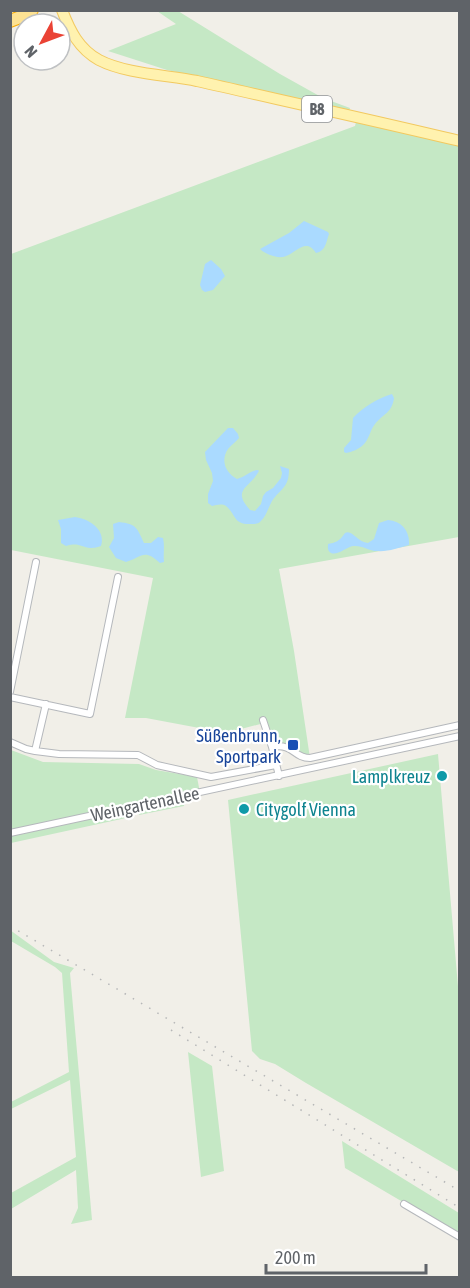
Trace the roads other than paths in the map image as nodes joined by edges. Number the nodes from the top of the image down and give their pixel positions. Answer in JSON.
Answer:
{"nodes":[{"id":1,"x":32,"y":10,"type":"edge"},
{"id":2,"x":10,"y":21,"type":"edge"},
{"id":3,"x":72,"y":27,"type":"edge"},
{"id":4,"x":459,"y":141,"type":"edge"},
{"id":5,"x":36,"y":562,"type":"dead end"},
{"id":6,"x":118,"y":577,"type":"dead end"},
{"id":7,"x":10,"y":692,"type":"edge"},
{"id":8,"x":10,"y":697,"type":"edge"},
{"id":9,"x":46,"y":704,"type":"junction"},
{"id":10,"x":263,"y":720,"type":"dead end"},
{"id":11,"x":459,"y":724,"type":"edge"},
{"id":12,"x":442,"y":729,"type":"junction"},
{"id":13,"x":459,"y":736,"type":"edge"},
{"id":14,"x":444,"y":740,"type":"junction"},
{"id":15,"x":10,"y":742,"type":"edge"},
{"id":16,"x":272,"y":747,"type":"junction"},
{"id":17,"x":35,"y":751,"type":"junction"},
{"id":18,"x":276,"y":765,"type":"junction"},
{"id":19,"x":279,"y":776,"type":"junction"},
{"id":20,"x":10,"y":833,"type":"edge"},
{"id":21,"x":404,"y":1204,"type":"dead end"},
{"id":22,"x":459,"y":1237,"type":"edge"}],
"edges":[{"from":1,"to":2,"type":"highway"},
{"from":3,"to":4,"type":"main road","number":"B8"},
{"from":5,"to":7,"type":"street"},
{"from":6,"to":9,"type":"street"},
{"from":8,"to":9,"type":"street"},
{"from":9,"to":17,"type":"street"},
{"from":10,"to":16,"type":"street"},
{"from":11,"to":12,"type":"street"},
{"from":12,"to":14,"type":"street"},
{"from":12,"to":16,"type":"street"},
{"from":13,"to":14,"type":"street","name":"Weingartenallee"},
{"from":14,"to":19,"type":"street","name":"Weingartenallee"},
{"from":15,"to":17,"type":"street","name":"Weingartenallee"},
{"from":16,"to":18,"type":"street"},
{"from":17,"to":18,"type":"street","name":"Weingartenallee"},
{"from":18,"to":19,"type":"street"},
{"from":19,"to":20,"type":"street","name":"Weingartenallee"},
{"from":21,"to":22,"type":"street"}]}
